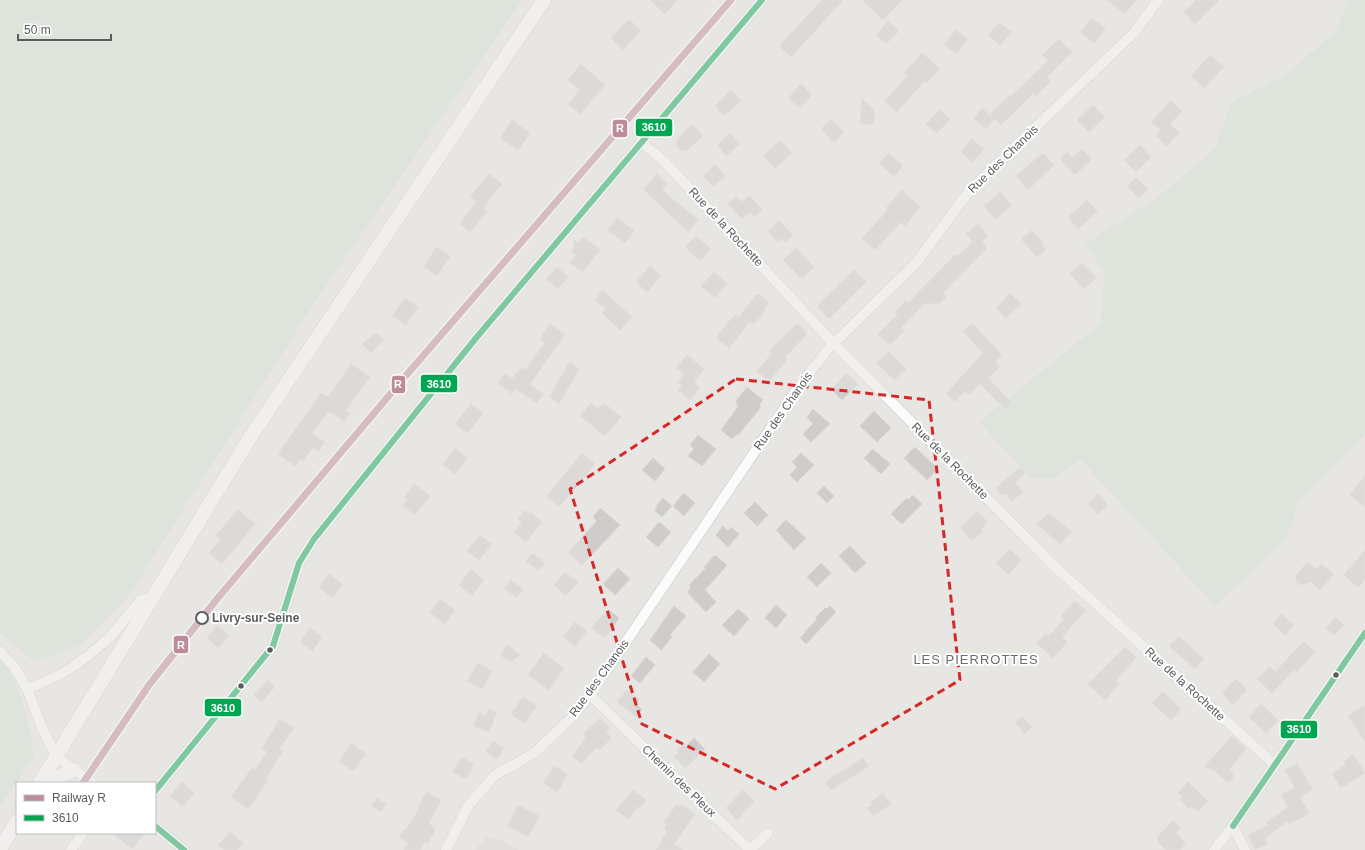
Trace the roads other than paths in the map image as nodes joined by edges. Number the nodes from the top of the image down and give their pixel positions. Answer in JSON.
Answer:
{"nodes":[{"id":1,"x":544,"y":0,"type":"edge"},
{"id":2,"x":762,"y":0,"type":"edge"},
{"id":3,"x":1158,"y":0,"type":"edge"},
{"id":4,"x":641,"y":142,"type":"junction"},
{"id":5,"x":834,"y":344,"type":"junction"},
{"id":6,"x":152,"y":597,"type":"junction"},
{"id":7,"x":1365,"y":633,"type":"edge"},
{"id":8,"x":0,"y":651,"type":"edge"},
{"id":9,"x":27,"y":689,"type":"junction"},
{"id":10,"x":590,"y":695,"type":"junction"},
{"id":11,"x":56,"y":756,"type":"junction"},
{"id":12,"x":1275,"y":765,"type":"junction"},
{"id":13,"x":74,"y":770,"type":"junction"},
{"id":14,"x":41,"y":782,"type":"edge"},
{"id":15,"x":52,"y":782,"type":"edge"},
{"id":16,"x":91,"y":782,"type":"edge"},
{"id":17,"x":156,"y":790,"type":"edge"},
{"id":18,"x":16,"y":823,"type":"edge"},
{"id":19,"x":1233,"y":826,"type":"junction"},
{"id":20,"x":156,"y":827,"type":"edge"},
{"id":21,"x":768,"y":833,"type":"dead end"},
{"id":22,"x":82,"y":834,"type":"edge"},
{"id":23,"x":0,"y":849,"type":"edge"},
{"id":24,"x":71,"y":850,"type":"edge"},
{"id":25,"x":184,"y":850,"type":"edge"},
{"id":26,"x":446,"y":850,"type":"edge"},
{"id":27,"x":1214,"y":850,"type":"edge"},
{"id":28,"x":1245,"y":850,"type":"edge"}],
"edges":[{"from":1,"to":6,"type":"main road"},
{"from":2,"to":4,"type":"street"},
{"from":3,"to":5,"type":"street","name":"Rue des Chanois"},
{"from":4,"to":5,"type":"street","name":"Rue de la Rochette"},
{"from":4,"to":17,"type":"street"},
{"from":5,"to":10,"type":"street","name":"Rue des Chanois"},
{"from":5,"to":12,"type":"street","name":"Rue de la Rochette"},
{"from":6,"to":9,"type":"street"},
{"from":6,"to":11,"type":"main road"},
{"from":7,"to":12,"type":"street"},
{"from":8,"to":9,"type":"street"},
{"from":9,"to":11,"type":"street"},
{"from":10,"to":21,"type":"street","name":"Chemin des Pleux"},
{"from":10,"to":26,"type":"street","name":"Rue des Chanois"},
{"from":11,"to":13,"type":"street"},
{"from":11,"to":14,"type":"main road"},
{"from":12,"to":19,"type":"street"},
{"from":13,"to":15,"type":"main road"},
{"from":13,"to":16,"type":"street"},
{"from":18,"to":23,"type":"main road"},
{"from":19,"to":27,"type":"street"},
{"from":19,"to":28,"type":"street"},
{"from":20,"to":25,"type":"street"},
{"from":22,"to":24,"type":"street"}]}
